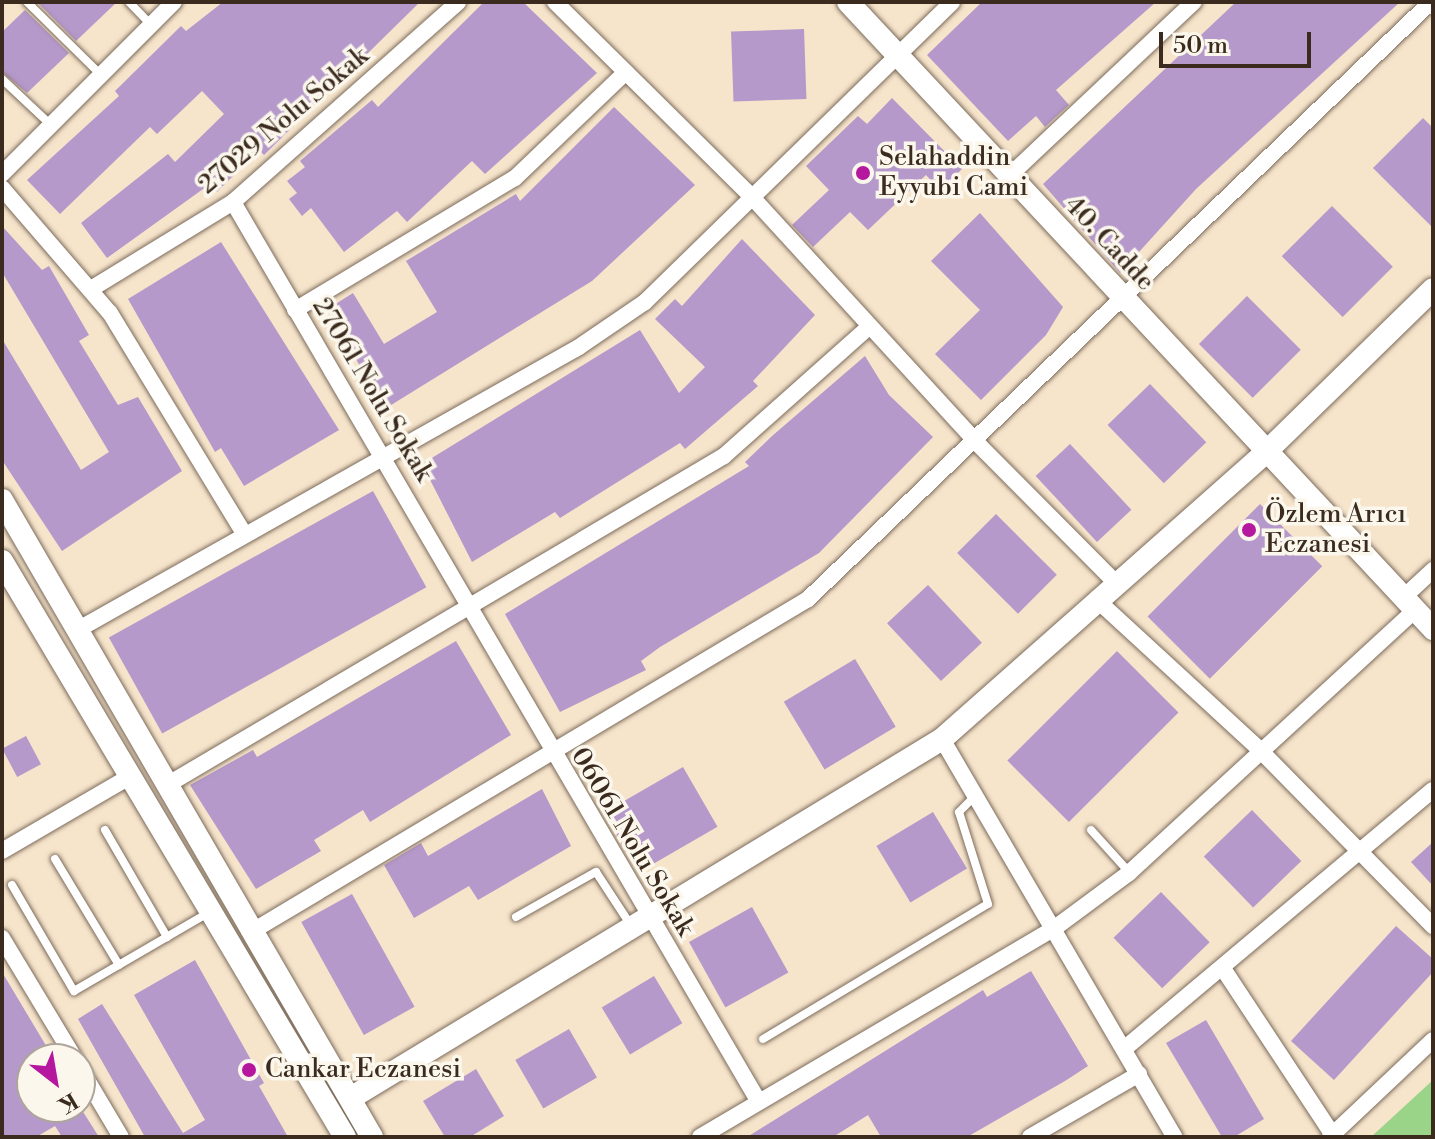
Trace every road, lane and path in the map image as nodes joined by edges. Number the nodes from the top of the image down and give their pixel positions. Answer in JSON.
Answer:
{"nodes":[{"id":1,"x":27,"y":2,"type":"edge"},
{"id":2,"x":129,"y":2,"type":"edge"},
{"id":3,"x":174,"y":2,"type":"edge"},
{"id":4,"x":458,"y":2,"type":"edge"},
{"id":5,"x":555,"y":2,"type":"edge"},
{"id":6,"x":848,"y":2,"type":"edge"},
{"id":7,"x":952,"y":2,"type":"edge"},
{"id":8,"x":1194,"y":2,"type":"edge"},
{"id":9,"x":1431,"y":2,"type":"edge"},
{"id":10,"x":151,"y":25,"type":"junction"},
{"id":11,"x":896,"y":55,"type":"junction"},
{"id":12,"x":626,"y":72,"type":"junction"},
{"id":13,"x":101,"y":75,"type":"junction"},
{"id":14,"x":2,"y":79,"type":"edge"},
{"id":15,"x":51,"y":125,"type":"junction"},
{"id":16,"x":2,"y":174,"type":"edge"},
{"id":17,"x":1008,"y":177,"type":"junction"},
{"id":18,"x":2,"y":188,"type":"edge"},
{"id":19,"x":751,"y":196,"type":"junction"},
{"id":20,"x":233,"y":202,"type":"junction"},
{"id":21,"x":91,"y":289,"type":"junction"},
{"id":22,"x":1433,"y":289,"type":"edge"},
{"id":23,"x":1123,"y":301,"type":"junction"},
{"id":24,"x":295,"y":310,"type":"junction"},
{"id":25,"x":869,"y":327,"type":"junction"},
{"id":26,"x":978,"y":444,"type":"junction"},
{"id":27,"x":1264,"y":454,"type":"junction"},
{"id":28,"x":386,"y":457,"type":"junction"},
{"id":29,"x":2,"y":500,"type":"edge"},
{"id":30,"x":243,"y":532,"type":"junction"},
{"id":31,"x":2,"y":561,"type":"edge"},
{"id":32,"x":1433,"y":570,"type":"edge"},
{"id":33,"x":1115,"y":582,"type":"junction"},
{"id":34,"x":1096,"y":599,"type":"junction"},
{"id":35,"x":470,"y":602,"type":"junction"},
{"id":36,"x":1409,"y":604,"type":"junction"},
{"id":37,"x":79,"y":629,"type":"junction"},
{"id":38,"x":1433,"y":629,"type":"edge"},
{"id":39,"x":942,"y":739,"type":"junction"},
{"id":40,"x":1258,"y":748,"type":"junction"},
{"id":41,"x":551,"y":754,"type":"junction"},
{"id":42,"x":131,"y":776,"type":"junction"},
{"id":43,"x":172,"y":782,"type":"junction"},
{"id":44,"x":1433,"y":790,"type":"edge"},
{"id":45,"x":975,"y":796,"type":"junction"},
{"id":46,"x":105,"y":830,"type":"dead end"},
{"id":47,"x":1091,"y":830,"type":"dead end"},
{"id":48,"x":2,"y":851,"type":"edge"},
{"id":49,"x":1357,"y":856,"type":"junction"},
{"id":50,"x":55,"y":859,"type":"dead end"},
{"id":51,"x":1129,"y":873,"type":"junction"},
{"id":52,"x":12,"y":885,"type":"dead end"},
{"id":53,"x":211,"y":911,"type":"junction"},
{"id":54,"x":516,"y":917,"type":"dead end"},
{"id":55,"x":643,"y":926,"type":"junction"},
{"id":56,"x":1433,"y":926,"type":"edge"},
{"id":57,"x":256,"y":929,"type":"junction"},
{"id":58,"x":1052,"y":930,"type":"junction"},
{"id":59,"x":167,"y":937,"type":"junction"},
{"id":60,"x":2,"y":938,"type":"edge"},
{"id":61,"x":119,"y":965,"type":"junction"},
{"id":62,"x":1224,"y":970,"type":"junction"},
{"id":63,"x":763,"y":1039,"type":"dead end"},
{"id":64,"x":65,"y":1043,"type":"edge"},
{"id":65,"x":1430,"y":1048,"type":"edge"},
{"id":66,"x":1124,"y":1049,"type":"junction"},
{"id":67,"x":1139,"y":1074,"type":"junction"},
{"id":68,"x":96,"y":1095,"type":"edge"},
{"id":69,"x":354,"y":1096,"type":"junction"},
{"id":70,"x":759,"y":1102,"type":"junction"},
{"id":71,"x":1332,"y":1136,"type":"edge"},
{"id":72,"x":121,"y":1137,"type":"edge"},
{"id":73,"x":345,"y":1137,"type":"edge"},
{"id":74,"x":372,"y":1137,"type":"edge"},
{"id":75,"x":700,"y":1137,"type":"edge"},
{"id":76,"x":1030,"y":1137,"type":"edge"},
{"id":77,"x":1175,"y":1137,"type":"edge"}],
"edges":[{"from":1,"to":13,"type":"lane"},
{"from":2,"to":10,"type":"lane"},
{"from":3,"to":10,"type":"street"},
{"from":4,"to":20,"type":"street","name":"27029 Nolu Sokak"},
{"from":5,"to":12,"type":"street"},
{"from":6,"to":11,"type":"street","name":"40. Cadde"},
{"from":7,"to":11,"type":"street"},
{"from":8,"to":17,"type":"street"},
{"from":9,"to":23,"type":"street"},
{"from":10,"to":13,"type":"street"},
{"from":11,"to":17,"type":"street","name":"40. Cadde"},
{"from":11,"to":19,"type":"street"},
{"from":12,"to":19,"type":"street"},
{"from":12,"to":24,"type":"street"},
{"from":13,"to":15,"type":"street"},
{"from":14,"to":15,"type":"lane"},
{"from":15,"to":16,"type":"street"},
{"from":17,"to":23,"type":"street","name":"40. Cadde"},
{"from":18,"to":21,"type":"street"},
{"from":19,"to":25,"type":"street"},
{"from":19,"to":28,"type":"street"},
{"from":20,"to":21,"type":"street","name":"27029 Nolu Sokak"},
{"from":20,"to":24,"type":"street","name":"27061 Nolu Sokak"},
{"from":21,"to":30,"type":"street"},
{"from":22,"to":27,"type":"street"},
{"from":23,"to":26,"type":"street"},
{"from":23,"to":27,"type":"street","name":"40. Cadde"},
{"from":24,"to":28,"type":"street","name":"27061 Nolu Sokak"},
{"from":25,"to":26,"type":"street"},
{"from":25,"to":35,"type":"street"},
{"from":26,"to":33,"type":"street"},
{"from":26,"to":41,"type":"street"},
{"from":27,"to":33,"type":"street"},
{"from":27,"to":36,"type":"street","name":"40. Cadde"},
{"from":28,"to":30,"type":"street"},
{"from":28,"to":35,"type":"street","name":"27061 Nolu Sokak"},
{"from":29,"to":37,"type":"street"},
{"from":30,"to":37,"type":"street"},
{"from":31,"to":42,"type":"street"},
{"from":32,"to":36,"type":"street"},
{"from":33,"to":34,"type":"street"},
{"from":34,"to":39,"type":"street"},
{"from":34,"to":40,"type":"street"},
{"from":35,"to":41,"type":"street","name":"06061 Nolu Sokak"},
{"from":35,"to":43,"type":"street"},
{"from":36,"to":38,"type":"street","name":"40. Cadde"},
{"from":36,"to":40,"type":"street"},
{"from":37,"to":43,"type":"street"},
{"from":39,"to":45,"type":"street"},
{"from":39,"to":55,"type":"street"},
{"from":40,"to":49,"type":"street"},
{"from":40,"to":51,"type":"street"},
{"from":41,"to":55,"type":"street","name":"06061 Nolu Sokak"},
{"from":41,"to":57,"type":"street"},
{"from":42,"to":48,"type":"street"},
{"from":42,"to":53,"type":"street"},
{"from":43,"to":57,"type":"street"},
{"from":44,"to":49,"type":"street"},
{"from":45,"to":58,"type":"street"},
{"from":45,"to":63,"type":"lane"},
{"from":46,"to":59,"type":"lane"},
{"from":47,"to":51,"type":"lane"},
{"from":49,"to":56,"type":"street"},
{"from":49,"to":62,"type":"street"},
{"from":50,"to":61,"type":"lane"},
{"from":51,"to":58,"type":"street"},
{"from":52,"to":61,"type":"lane"},
{"from":53,"to":59,"type":"lane"},
{"from":53,"to":73,"type":"street"},
{"from":54,"to":55,"type":"lane"},
{"from":55,"to":69,"type":"street"},
{"from":55,"to":70,"type":"street","name":"06061 Nolu Sokak"},
{"from":57,"to":69,"type":"street"},
{"from":58,"to":66,"type":"street"},
{"from":58,"to":70,"type":"street"},
{"from":59,"to":61,"type":"lane"},
{"from":60,"to":64,"type":"street"},
{"from":62,"to":66,"type":"street"},
{"from":62,"to":71,"type":"street"},
{"from":65,"to":71,"type":"street"},
{"from":66,"to":67,"type":"street"},
{"from":67,"to":76,"type":"street"},
{"from":67,"to":77,"type":"street"},
{"from":68,"to":72,"type":"street"},
{"from":69,"to":74,"type":"street"},
{"from":70,"to":75,"type":"street"}]}
